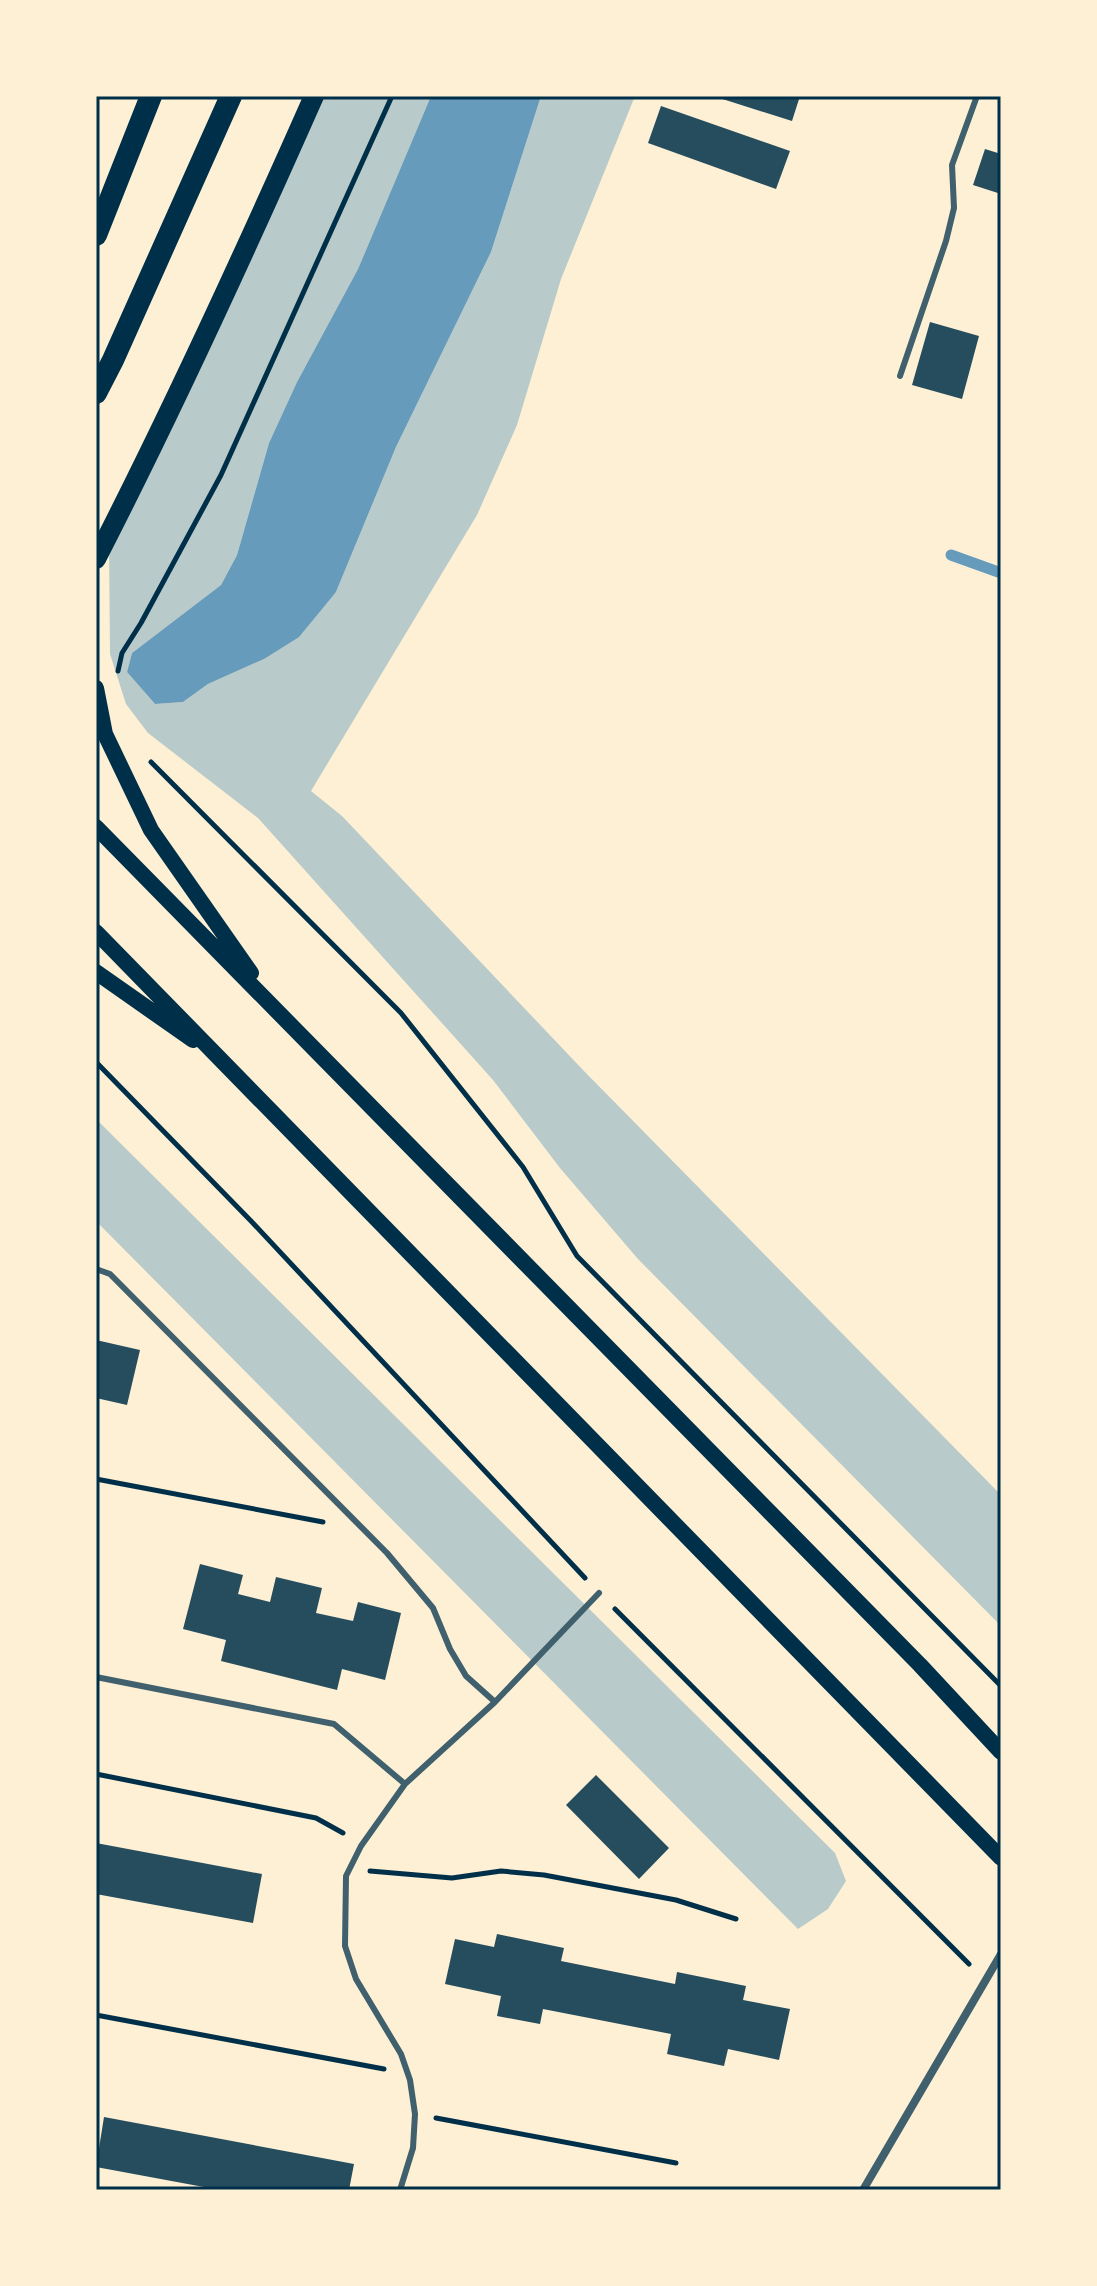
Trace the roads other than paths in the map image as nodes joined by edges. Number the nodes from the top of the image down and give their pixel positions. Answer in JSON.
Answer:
{"nodes":[{"id":1,"x":151,"y":96,"type":"edge"},
{"id":2,"x":231,"y":96,"type":"edge"},
{"id":3,"x":314,"y":96,"type":"edge"},
{"id":4,"x":977,"y":96,"type":"edge"},
{"id":5,"x":96,"y":235,"type":"edge"},
{"id":6,"x":900,"y":376,"type":"dead end"},
{"id":7,"x":96,"y":393,"type":"edge"},
{"id":8,"x":96,"y":559,"type":"edge"},
{"id":9,"x":96,"y":688,"type":"edge"},
{"id":10,"x":96,"y":827,"type":"edge"},
{"id":11,"x":96,"y":932,"type":"edge"},
{"id":12,"x":96,"y":972,"type":"edge"},
{"id":13,"x":277,"y":1011,"type":"junction"},
{"id":14,"x":227,"y":1064,"type":"junction"},
{"id":15,"x":96,"y":1269,"type":"edge"},
{"id":16,"x":599,"y":1593,"type":"road end"},
{"id":17,"x":96,"y":1677,"type":"edge"},
{"id":18,"x":495,"y":1702,"type":"junction"},
{"id":19,"x":1001,"y":1752,"type":"edge"},
{"id":20,"x":405,"y":1784,"type":"junction"},
{"id":21,"x":1001,"y":1858,"type":"edge"},
{"id":22,"x":1001,"y":1954,"type":"edge"},
{"id":23,"x":400,"y":2190,"type":"edge"},
{"id":24,"x":863,"y":2190,"type":"edge"}],
"edges":[{"from":1,"to":5,"type":"highway"},
{"from":2,"to":7,"type":"highway"},
{"from":3,"to":8,"type":"main road"},
{"from":4,"to":6,"type":"lane"},
{"from":9,"to":13,"type":"main road"},
{"from":10,"to":13,"type":"main road"},
{"from":11,"to":14,"type":"main road"},
{"from":12,"to":14,"type":"main road"},
{"from":13,"to":19,"type":"main road"},
{"from":14,"to":21,"type":"main road"},
{"from":15,"to":18,"type":"lane"},
{"from":16,"to":18,"type":"lane"},
{"from":17,"to":20,"type":"lane"},
{"from":18,"to":20,"type":"lane"},
{"from":20,"to":23,"type":"lane"},
{"from":22,"to":24,"type":"street"}]}
